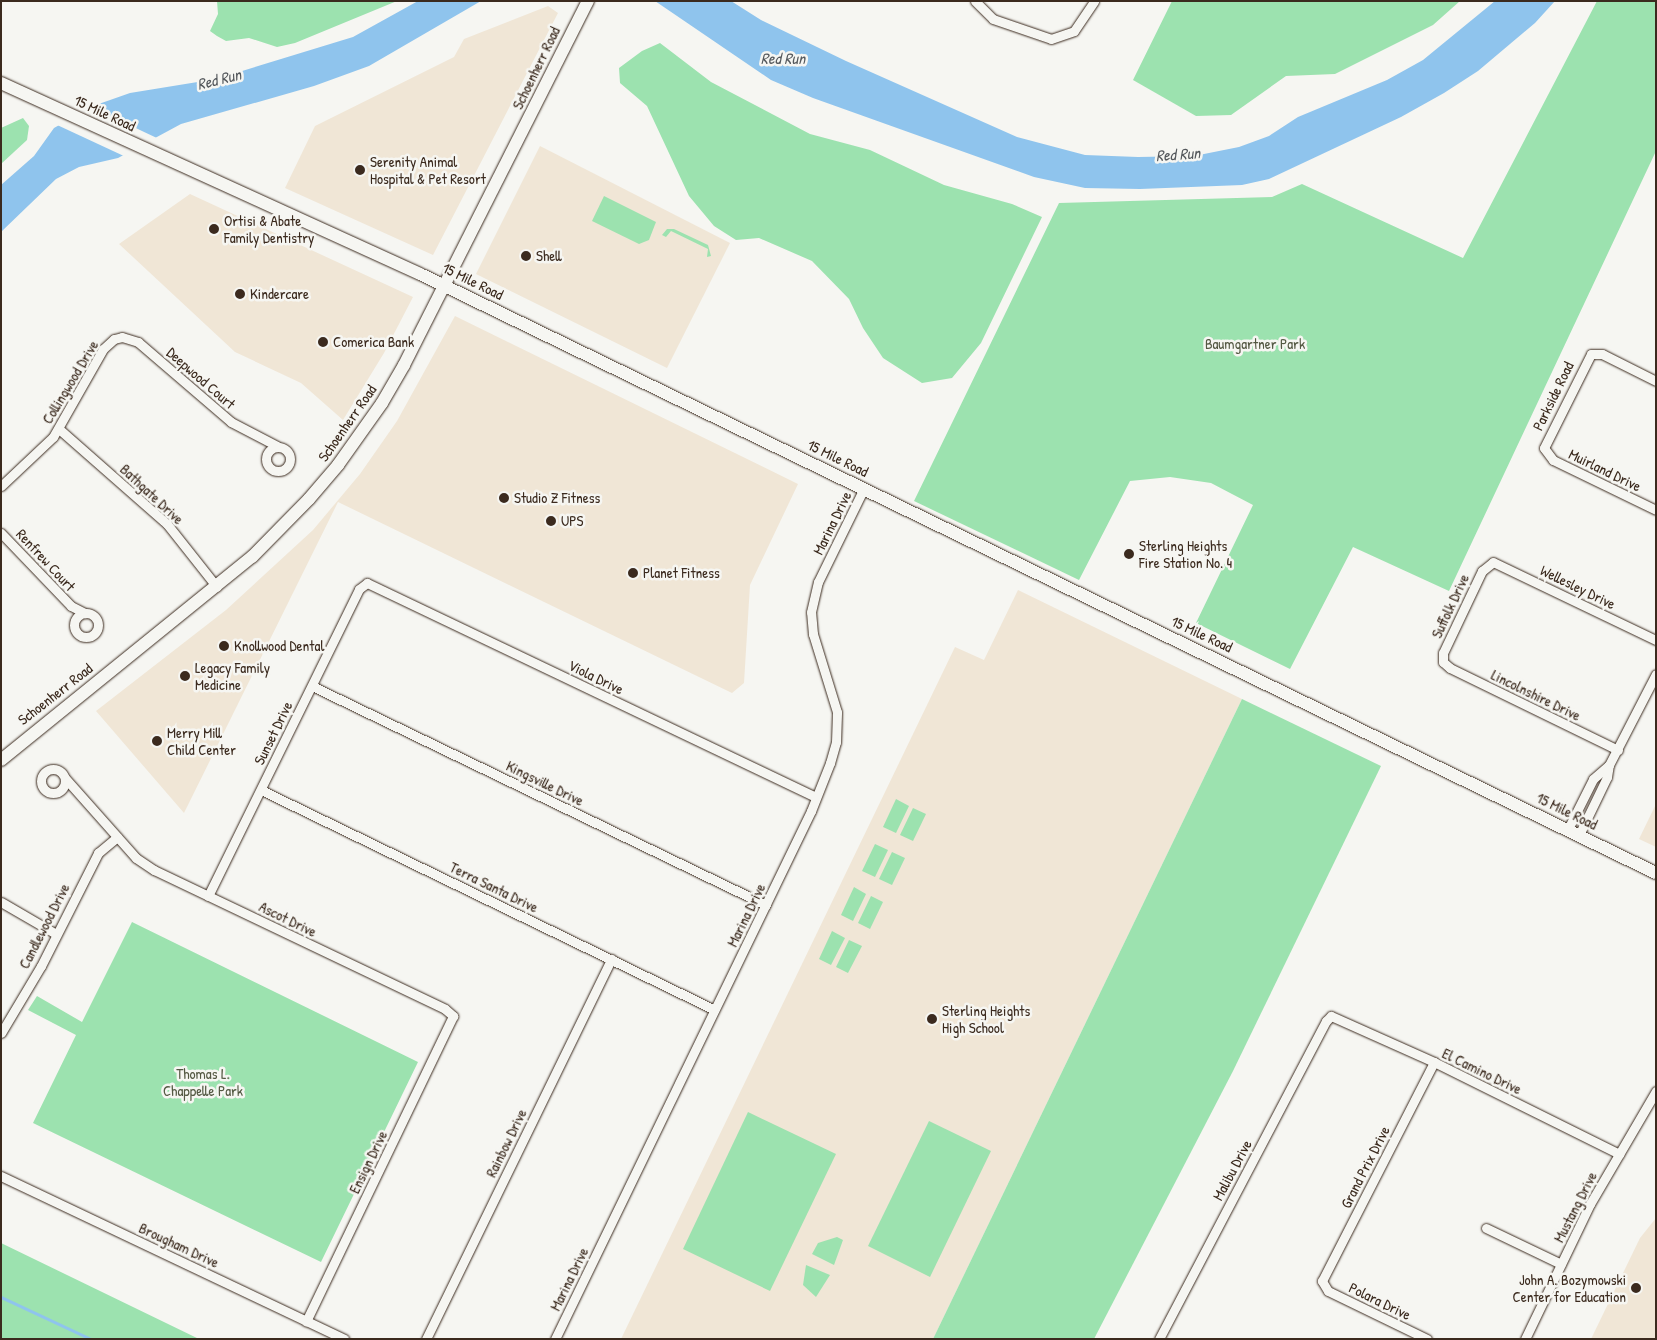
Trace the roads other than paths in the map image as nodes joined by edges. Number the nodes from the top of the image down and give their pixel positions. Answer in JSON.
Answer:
{"nodes":[{"id":1,"x":975,"y":1,"type":"edge"},
{"id":2,"x":1094,"y":1,"type":"edge"},
{"id":3,"x":587,"y":2,"type":"edge"},
{"id":4,"x":1,"y":83,"type":"edge"},
{"id":5,"x":444,"y":285,"type":"junction"},
{"id":6,"x":122,"y":337,"type":"joint"},
{"id":7,"x":1656,"y":381,"type":"edge"},
{"id":8,"x":59,"y":429,"type":"junction"},
{"id":9,"x":262,"y":441,"type":"junction"},
{"id":10,"x":277,"y":446,"type":"junction"},
{"id":11,"x":1545,"y":452,"type":"joint"},
{"id":12,"x":266,"y":456,"type":"junction"},
{"id":13,"x":1,"y":486,"type":"edge"},
{"id":14,"x":864,"y":488,"type":"junction"},
{"id":15,"x":1656,"y":510,"type":"edge"},
{"id":16,"x":1,"y":532,"type":"edge"},
{"id":17,"x":1488,"y":564,"type":"joint"},
{"id":18,"x":364,"y":583,"type":"joint"},
{"id":19,"x":217,"y":587,"type":"junction"},
{"id":20,"x":71,"y":606,"type":"junction"},
{"id":21,"x":85,"y":613,"type":"junction"},
{"id":22,"x":74,"y":622,"type":"junction"},
{"id":23,"x":1656,"y":640,"type":"edge"},
{"id":24,"x":1444,"y":662,"type":"joint"},
{"id":25,"x":1656,"y":674,"type":"edge"},
{"id":26,"x":312,"y":686,"type":"junction"},
{"id":27,"x":1618,"y":750,"type":"junction"},
{"id":28,"x":1,"y":760,"type":"edge"},
{"id":29,"x":1609,"y":765,"type":"junction"},
{"id":30,"x":64,"y":778,"type":"junction"},
{"id":31,"x":62,"y":789,"type":"junction"},
{"id":32,"x":75,"y":790,"type":"junction"},
{"id":33,"x":261,"y":790,"type":"junction"},
{"id":34,"x":1586,"y":792,"type":"junction"},
{"id":35,"x":816,"y":797,"type":"junction"},
{"id":36,"x":1597,"y":798,"type":"junction"},
{"id":37,"x":1573,"y":832,"type":"junction"},
{"id":38,"x":117,"y":837,"type":"junction"},
{"id":39,"x":1656,"y":873,"type":"edge"},
{"id":40,"x":208,"y":896,"type":"junction"},
{"id":41,"x":1,"y":902,"type":"edge"},
{"id":42,"x":766,"y":905,"type":"junction"},
{"id":43,"x":56,"y":934,"type":"junction"},
{"id":44,"x":611,"y":959,"type":"junction"},
{"id":45,"x":715,"y":1010,"type":"junction"},
{"id":46,"x":453,"y":1016,"type":"joint"},
{"id":47,"x":1331,"y":1016,"type":"joint"},
{"id":48,"x":1,"y":1033,"type":"edge"},
{"id":49,"x":1434,"y":1062,"type":"junction"},
{"id":50,"x":1656,"y":1091,"type":"edge"},
{"id":51,"x":1653,"y":1101,"type":"edge"},
{"id":52,"x":1619,"y":1154,"type":"junction"},
{"id":53,"x":1,"y":1176,"type":"edge"},
{"id":54,"x":1486,"y":1228,"type":"dead end"},
{"id":55,"x":1562,"y":1264,"type":"junction"},
{"id":56,"x":1322,"y":1286,"type":"joint"},
{"id":57,"x":306,"y":1321,"type":"junction"},
{"id":58,"x":344,"y":1339,"type":"edge"},
{"id":59,"x":426,"y":1339,"type":"edge"},
{"id":60,"x":555,"y":1339,"type":"edge"},
{"id":61,"x":1159,"y":1339,"type":"edge"},
{"id":62,"x":1427,"y":1339,"type":"edge"},
{"id":63,"x":1525,"y":1339,"type":"edge"}],
"edges":[{"from":1,"to":2,"type":"street"},
{"from":3,"to":5,"type":"main road","name":"Schoenherr Road"},
{"from":4,"to":5,"type":"main road","name":"15 Mile Road"},
{"from":5,"to":14,"type":"main road","name":"15 Mile Road"},
{"from":5,"to":19,"type":"main road","name":"Schoenherr Road"},
{"from":6,"to":8,"type":"street","name":"Collingwood Drive"},
{"from":6,"to":9,"type":"street","name":"Deepwood Court"},
{"from":7,"to":11,"type":"street","name":"Parkside Road"},
{"from":8,"to":13,"type":"street","name":"Collingwood Drive"},
{"from":8,"to":19,"type":"street","name":"Bathgate Drive"},
{"from":9,"to":10,"type":"street","name":"Deepwood Court"},
{"from":9,"to":12,"type":"street"},
{"from":10,"to":12,"type":"street"},
{"from":10,"to":12,"type":"street"},
{"from":11,"to":15,"type":"street","name":"Muirland Drive"},
{"from":14,"to":35,"type":"street","name":"Marina Drive"},
{"from":14,"to":37,"type":"main road","name":"15 Mile Road"},
{"from":16,"to":20,"type":"street","name":"Renfrew Court"},
{"from":17,"to":23,"type":"street","name":"Wellesley Drive"},
{"from":17,"to":24,"type":"street","name":"Suffolk Drive"},
{"from":18,"to":26,"type":"street","name":"Sunset Drive"},
{"from":18,"to":35,"type":"street","name":"Viola Drive"},
{"from":19,"to":28,"type":"main road","name":"Schoenherr Road"},
{"from":20,"to":21,"type":"street","name":"Renfrew Court"},
{"from":20,"to":22,"type":"street","name":"Renfrew Court"},
{"from":21,"to":22,"type":"street"},
{"from":21,"to":22,"type":"street"},
{"from":24,"to":27,"type":"street","name":"Lincolnshire Drive"},
{"from":25,"to":27,"type":"street"},
{"from":26,"to":33,"type":"street","name":"Sunset Drive"},
{"from":26,"to":42,"type":"street","name":"Kingsville Drive"},
{"from":27,"to":29,"type":"street"},
{"from":29,"to":34,"type":"street"},
{"from":29,"to":36,"type":"street"},
{"from":30,"to":31,"type":"street"},
{"from":30,"to":31,"type":"street"},
{"from":30,"to":32,"type":"street","name":"Ascot Drive"},
{"from":31,"to":32,"type":"street"},
{"from":32,"to":38,"type":"street","name":"Ascot Drive"},
{"from":33,"to":40,"type":"street","name":"Sunset Drive"},
{"from":33,"to":44,"type":"street","name":"Terra Santa Drive"},
{"from":34,"to":36,"type":"street"},
{"from":34,"to":37,"type":"street"},
{"from":35,"to":42,"type":"street","name":"Marina Drive"},
{"from":36,"to":37,"type":"street"},
{"from":37,"to":39,"type":"main road","name":"15 Mile Road"},
{"from":38,"to":40,"type":"street","name":"Ascot Drive"},
{"from":38,"to":43,"type":"street","name":"Candlewood Drive"},
{"from":40,"to":46,"type":"street","name":"Ascot Drive"},
{"from":41,"to":43,"type":"street"},
{"from":42,"to":45,"type":"street","name":"Marina Drive"},
{"from":43,"to":48,"type":"street","name":"Candlewood Drive"},
{"from":44,"to":45,"type":"street","name":"Terra Santa Drive"},
{"from":44,"to":59,"type":"street","name":"Rainbow Drive"},
{"from":45,"to":60,"type":"street","name":"Marina Drive"},
{"from":46,"to":57,"type":"street","name":"Ensign Drive"},
{"from":47,"to":49,"type":"street","name":"El Camino Drive"},
{"from":47,"to":61,"type":"street","name":"Malibu Drive"},
{"from":49,"to":52,"type":"street","name":"El Camino Drive"},
{"from":49,"to":56,"type":"street","name":"Grand Prix Drive"},
{"from":50,"to":51,"type":"street","name":"Mustang Drive"},
{"from":51,"to":52,"type":"street","name":"Mustang Drive"},
{"from":52,"to":55,"type":"street","name":"Mustang Drive"},
{"from":53,"to":57,"type":"street","name":"Brougham Drive"},
{"from":54,"to":55,"type":"street"},
{"from":55,"to":63,"type":"street","name":"Mustang Drive"},
{"from":56,"to":62,"type":"street","name":"Polara Drive"},
{"from":57,"to":58,"type":"street","name":"Brougham Drive"}]}
